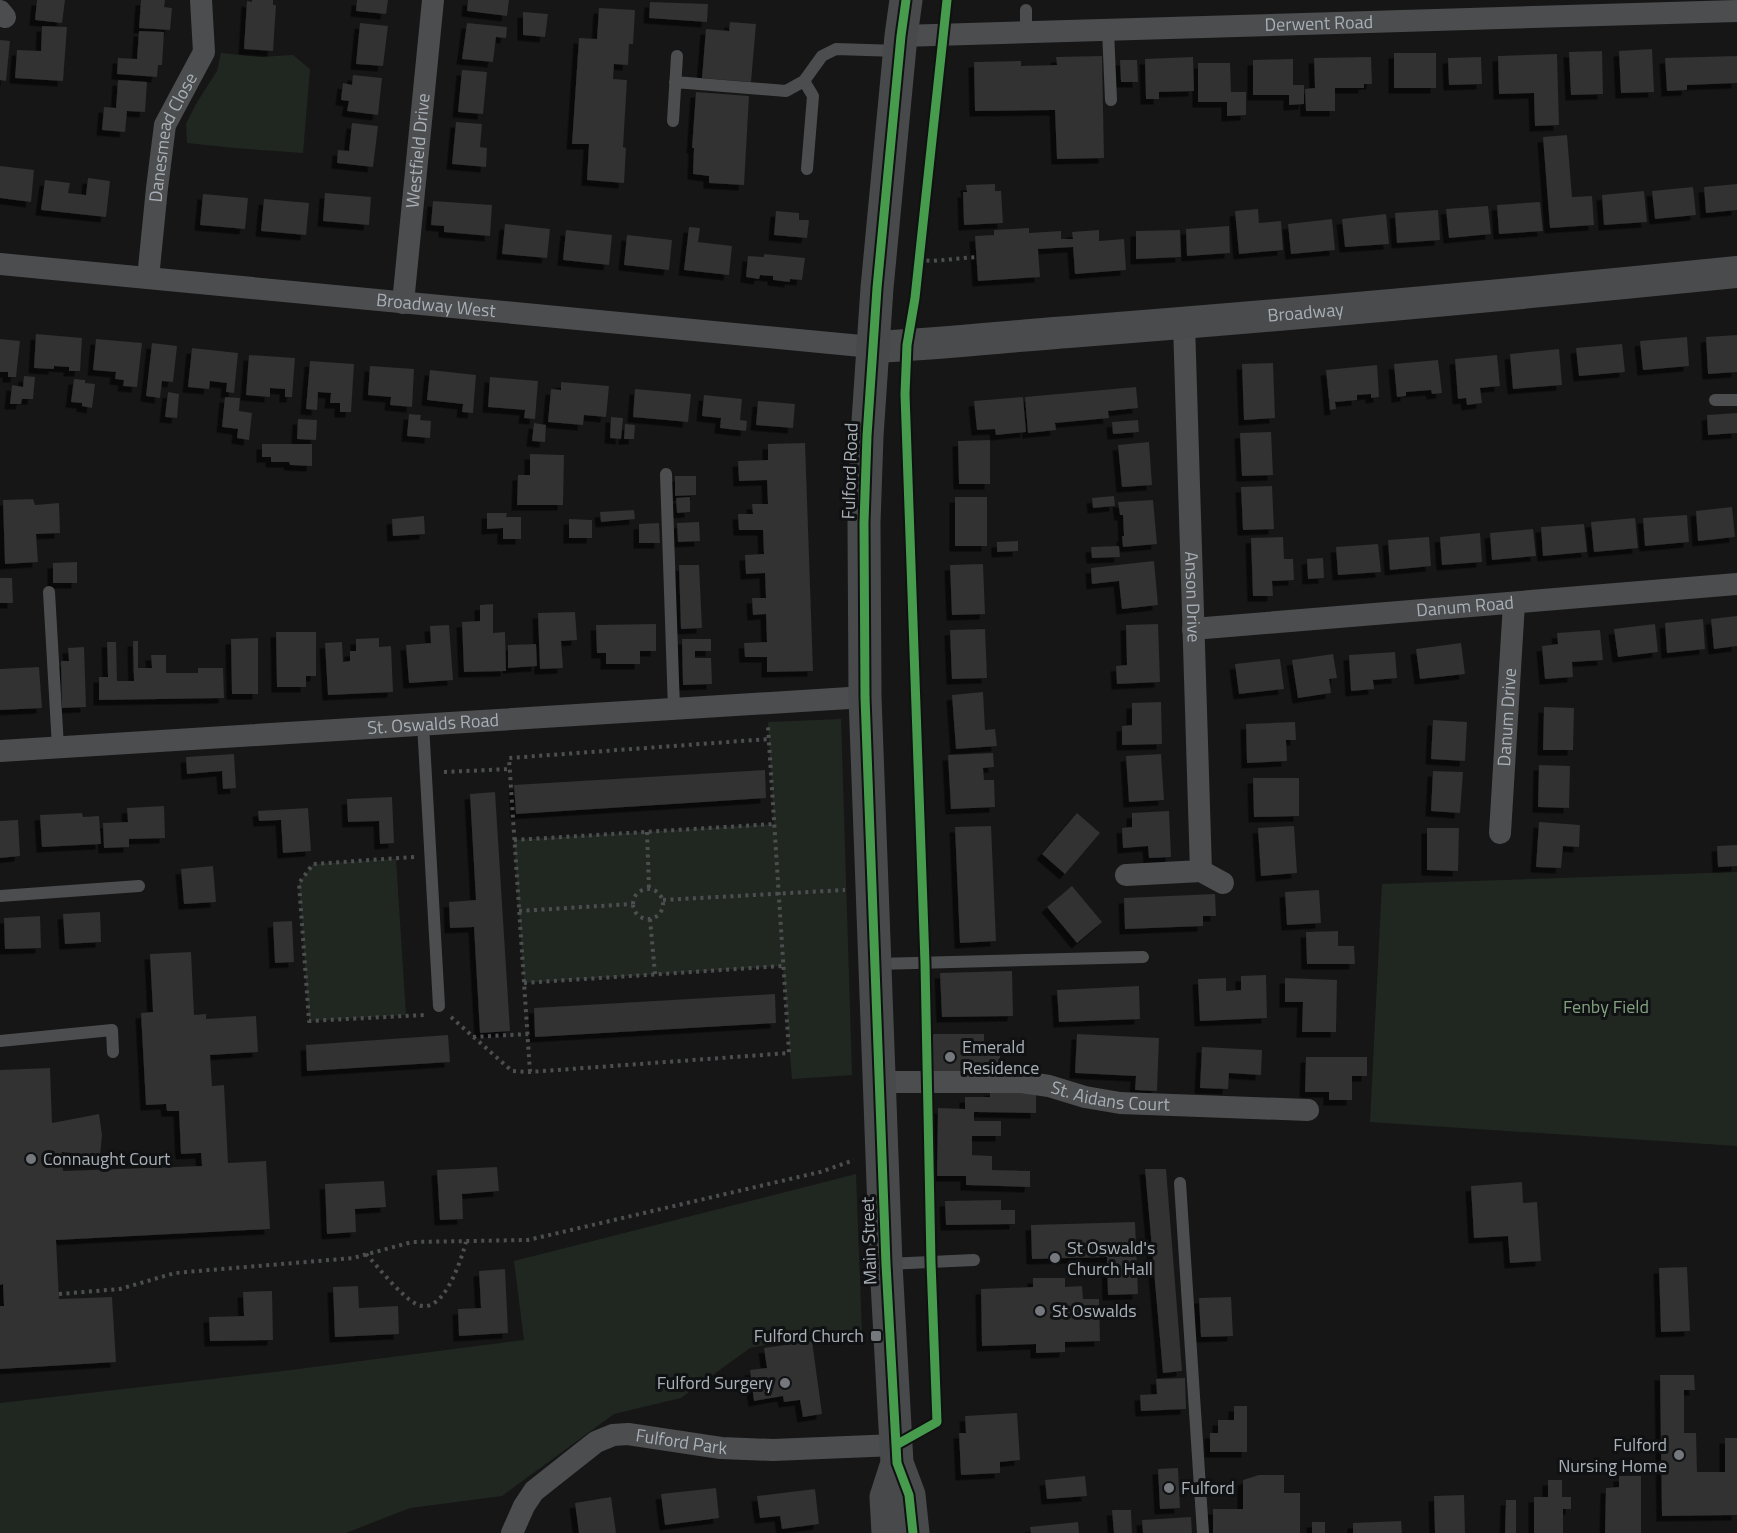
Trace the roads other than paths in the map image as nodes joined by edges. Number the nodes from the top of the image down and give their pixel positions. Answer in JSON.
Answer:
{"nodes":[{"id":1,"x":201,"y":0,"type":"edge"},
{"id":2,"x":433,"y":0,"type":"edge"},
{"id":3,"x":1737,"y":11,"type":"edge"},
{"id":4,"x":901,"y":19,"type":"edge"},
{"id":5,"x":1108,"y":30,"type":"junction"},
{"id":6,"x":677,"y":56,"type":"dead end"},
{"id":7,"x":804,"y":81,"type":"junction"},
{"id":8,"x":675,"y":82,"type":"junction"},
{"id":9,"x":1111,"y":100,"type":"dead end"},
{"id":10,"x":673,"y":121,"type":"dead end"},
{"id":11,"x":807,"y":169,"type":"dead end"},
{"id":12,"x":0,"y":264,"type":"edge"},
{"id":13,"x":1733,"y":277,"type":"edge"},
{"id":14,"x":148,"y":278,"type":"junction"},
{"id":15,"x":403,"y":303,"type":"junction"},
{"id":16,"x":1184,"y":324,"type":"junction"},
{"id":17,"x":872,"y":347,"type":"junction"},
{"id":18,"x":1714,"y":400,"type":"dead end"},
{"id":19,"x":1737,"y":400,"type":"edge"},
{"id":20,"x":666,"y":474,"type":"dead end"},
{"id":21,"x":1737,"y":584,"type":"edge"},
{"id":22,"x":49,"y":592,"type":"dead end"},
{"id":23,"x":1514,"y":603,"type":"junction"},
{"id":24,"x":1193,"y":630,"type":"junction"},
{"id":25,"x":865,"y":697,"type":"junction"},
{"id":26,"x":674,"y":709,"type":"junction"},
{"id":27,"x":423,"y":724,"type":"junction"},
{"id":28,"x":58,"y":747,"type":"junction"},
{"id":29,"x":0,"y":750,"type":"edge"},
{"id":30,"x":1500,"y":833,"type":"dead end"},
{"id":31,"x":1201,"y":871,"type":"junction"},
{"id":32,"x":1126,"y":875,"type":"dead end"},
{"id":33,"x":1223,"y":883,"type":"dead end"},
{"id":34,"x":139,"y":886,"type":"dead end"},
{"id":35,"x":0,"y":896,"type":"edge"},
{"id":36,"x":875,"y":954,"type":"junction"},
{"id":37,"x":1143,"y":957,"type":"dead end"},
{"id":38,"x":439,"y":1006,"type":"road end"},
{"id":39,"x":0,"y":1041,"type":"edge"},
{"id":40,"x":113,"y":1052,"type":"dead end"},
{"id":41,"x":879,"y":1082,"type":"junction"},
{"id":42,"x":1308,"y":1110,"type":"dead end"},
{"id":43,"x":1180,"y":1183,"type":"dead end"},
{"id":44,"x":974,"y":1260,"type":"dead end"},
{"id":45,"x":885,"y":1264,"type":"junction"},
{"id":46,"x":897,"y":1454,"type":"junction"},
{"id":47,"x":512,"y":1533,"type":"edge"},
{"id":48,"x":888,"y":1533,"type":"edge"},
{"id":49,"x":913,"y":1533,"type":"edge"},
{"id":50,"x":1203,"y":1533,"type":"edge"}],
"edges":[{"from":1,"to":14,"type":"street","name":"Danesmead Close"},
{"from":2,"to":15,"type":"street","name":"Westfield Drive"},
{"from":3,"to":5,"type":"street","name":"Derwent Road"},
{"from":4,"to":5,"type":"street","name":"Derwent Road"},
{"from":4,"to":7,"type":"lane"},
{"from":4,"to":17,"type":"main road","name":"Fulford Road"},
{"from":5,"to":9,"type":"lane"},
{"from":6,"to":8,"type":"lane"},
{"from":7,"to":8,"type":"lane"},
{"from":7,"to":11,"type":"lane"},
{"from":8,"to":10,"type":"lane"},
{"from":12,"to":14,"type":"street","name":"Broadway West"},
{"from":13,"to":16,"type":"street","name":"Broadway"},
{"from":14,"to":15,"type":"street","name":"Broadway West"},
{"from":15,"to":17,"type":"street","name":"Broadway West"},
{"from":16,"to":17,"type":"street","name":"Broadway"},
{"from":16,"to":24,"type":"street","name":"Anson Drive"},
{"from":17,"to":25,"type":"main road","name":"Fulford Road"},
{"from":18,"to":19,"type":"lane"},
{"from":20,"to":26,"type":"lane"},
{"from":21,"to":23,"type":"street","name":"Danum Road"},
{"from":22,"to":28,"type":"lane"},
{"from":23,"to":24,"type":"street","name":"Danum Road"},
{"from":23,"to":30,"type":"street","name":"Danum Drive"},
{"from":24,"to":31,"type":"street","name":"Anson Drive"},
{"from":25,"to":26,"type":"street","name":"St. Oswalds Road"},
{"from":25,"to":36,"type":"main road","name":"Fulford Road"},
{"from":26,"to":27,"type":"street","name":"St. Oswalds Road"},
{"from":27,"to":28,"type":"street","name":"St. Oswalds Road"},
{"from":27,"to":38,"type":"lane"},
{"from":28,"to":29,"type":"street","name":"St. Oswalds Road"},
{"from":31,"to":32,"type":"street"},
{"from":31,"to":33,"type":"street"},
{"from":34,"to":35,"type":"lane"},
{"from":36,"to":37,"type":"lane"},
{"from":36,"to":41,"type":"main road","name":"Main Street"},
{"from":39,"to":40,"type":"lane"},
{"from":41,"to":42,"type":"street","name":"St. Aidans Court"},
{"from":41,"to":45,"type":"main road","name":"Main Street"},
{"from":43,"to":50,"type":"lane"},
{"from":44,"to":45,"type":"lane"},
{"from":45,"to":46,"type":"main road","name":"Main Street"},
{"from":46,"to":47,"type":"street","name":"Fulford Park"},
{"from":46,"to":48,"type":"main road","name":"Main Street"},
{"from":46,"to":49,"type":"main road","name":"Main Street"}]}
